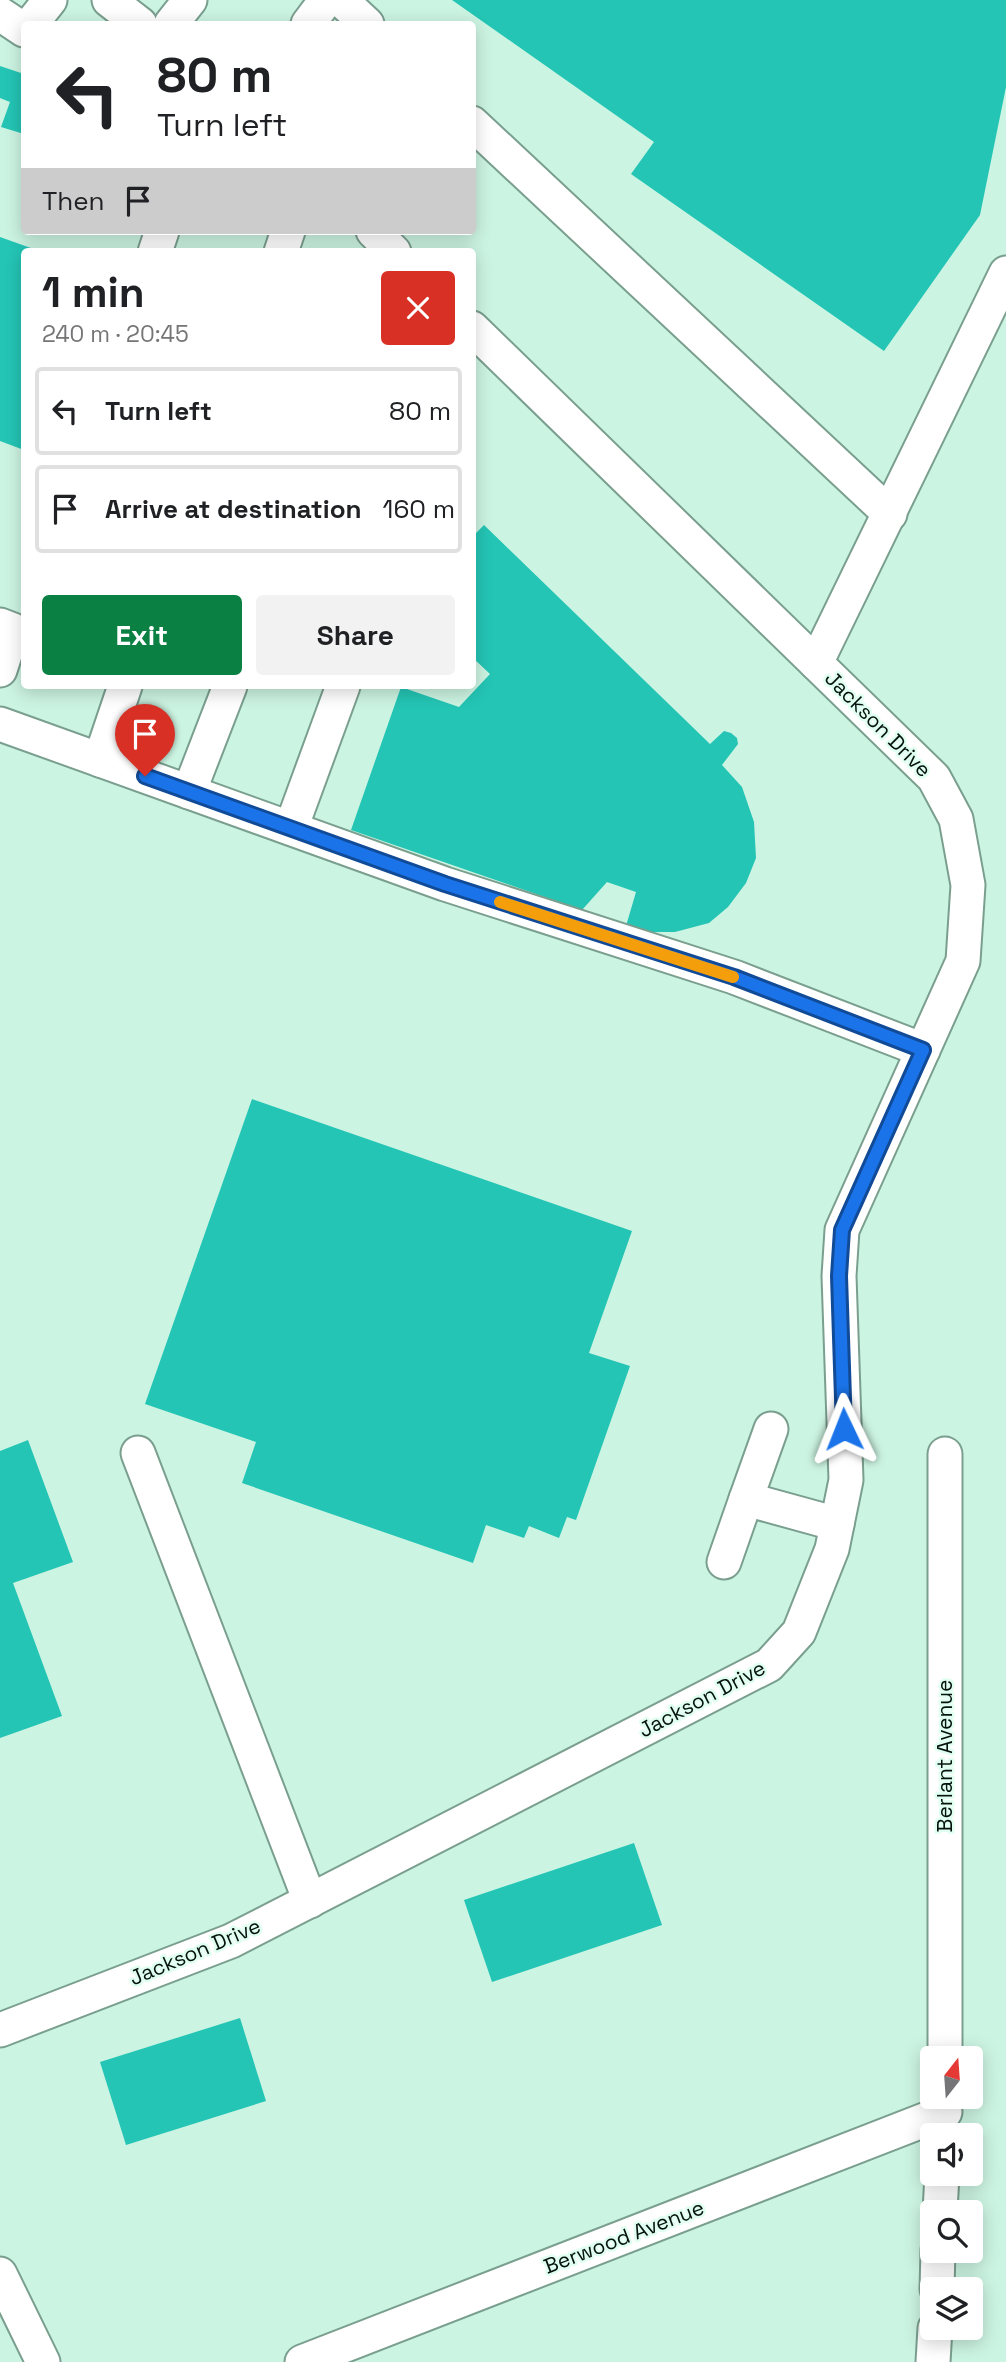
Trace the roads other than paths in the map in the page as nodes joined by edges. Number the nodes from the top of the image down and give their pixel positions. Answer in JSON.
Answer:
{"nodes":[{"id":1,"x":50,"y":0,"type":"edge"},
{"id":2,"x":109,"y":0,"type":"edge"},
{"id":3,"x":190,"y":0,"type":"edge"},
{"id":4,"x":326,"y":0,"type":"edge"},
{"id":5,"x":341,"y":0,"type":"edge"},
{"id":6,"x":0,"y":14,"type":"edge"},
{"id":7,"x":33,"y":21,"type":"edge"},
{"id":8,"x":136,"y":21,"type":"edge"},
{"id":9,"x":173,"y":21,"type":"edge"},
{"id":10,"x":310,"y":21,"type":"edge"},
{"id":11,"x":364,"y":21,"type":"edge"},
{"id":12,"x":21,"y":28,"type":"edge"},
{"id":13,"x":476,"y":127,"type":"edge"},
{"id":14,"x":377,"y":235,"type":"edge"},
{"id":15,"x":390,"y":248,"type":"edge"},
{"id":16,"x":1006,"y":273,"type":"edge"},
{"id":17,"x":476,"y":332,"type":"edge"},
{"id":18,"x":890,"y":514,"type":"junction"},
{"id":19,"x":0,"y":625,"type":"edge"},
{"id":20,"x":816,"y":663,"type":"junction"},
{"id":21,"x":0,"y":670,"type":"edge"},
{"id":22,"x":124,"y":689,"type":"edge"},
{"id":23,"x":229,"y":689,"type":"edge"},
{"id":24,"x":342,"y":689,"type":"edge"},
{"id":25,"x":0,"y":724,"type":"edge"},
{"id":26,"x":100,"y":760,"type":"junction"},
{"id":27,"x":189,"y":792,"type":"junction"},
{"id":28,"x":291,"y":828,"type":"junction"},
{"id":29,"x":923,"y":1050,"type":"junction"},
{"id":30,"x":771,"y":1429,"type":"dead end"},
{"id":31,"x":138,"y":1453,"type":"dead end"},
{"id":32,"x":945,"y":1454,"type":"dead end"},
{"id":33,"x":746,"y":1499,"type":"junction"},
{"id":34,"x":837,"y":1524,"type":"junction"},
{"id":35,"x":724,"y":1562,"type":"dead end"},
{"id":36,"x":310,"y":1901,"type":"junction"},
{"id":37,"x":0,"y":2030,"type":"edge"},
{"id":38,"x":945,"y":2046,"type":"edge"},
{"id":39,"x":945,"y":2114,"type":"edge"},
{"id":40,"x":0,"y":2274,"type":"edge"},
{"id":41,"x":934,"y":2340,"type":"edge"},
{"id":42,"x":43,"y":2362,"type":"edge"},
{"id":43,"x":302,"y":2362,"type":"edge"},
{"id":44,"x":933,"y":2362,"type":"edge"}],
"edges":[{"from":1,"to":7,"type":"street"},
{"from":2,"to":8,"type":"street"},
{"from":3,"to":9,"type":"street"},
{"from":4,"to":10,"type":"street"},
{"from":5,"to":11,"type":"street"},
{"from":6,"to":12,"type":"street"},
{"from":13,"to":18,"type":"street"},
{"from":14,"to":15,"type":"street"},
{"from":16,"to":18,"type":"street"},
{"from":17,"to":20,"type":"street","name":"Jackson Drive"},
{"from":18,"to":20,"type":"street"},
{"from":19,"to":21,"type":"street"},
{"from":20,"to":29,"type":"street","name":"Jackson Drive"},
{"from":22,"to":26,"type":"street"},
{"from":23,"to":27,"type":"street"},
{"from":24,"to":28,"type":"street"},
{"from":25,"to":26,"type":"street"},
{"from":26,"to":27,"type":"street"},
{"from":27,"to":28,"type":"street"},
{"from":28,"to":29,"type":"street"},
{"from":29,"to":34,"type":"street","name":"Jackson Drive"},
{"from":30,"to":33,"type":"street"},
{"from":31,"to":36,"type":"street"},
{"from":32,"to":38,"type":"street","name":"Berlant Avenue"},
{"from":33,"to":34,"type":"street"},
{"from":33,"to":35,"type":"street"},
{"from":34,"to":36,"type":"street","name":"Jackson Drive"},
{"from":36,"to":37,"type":"street","name":"Jackson Drive"},
{"from":39,"to":43,"type":"street","name":"Berwood Avenue"},
{"from":40,"to":42,"type":"street"},
{"from":41,"to":44,"type":"street"}]}
